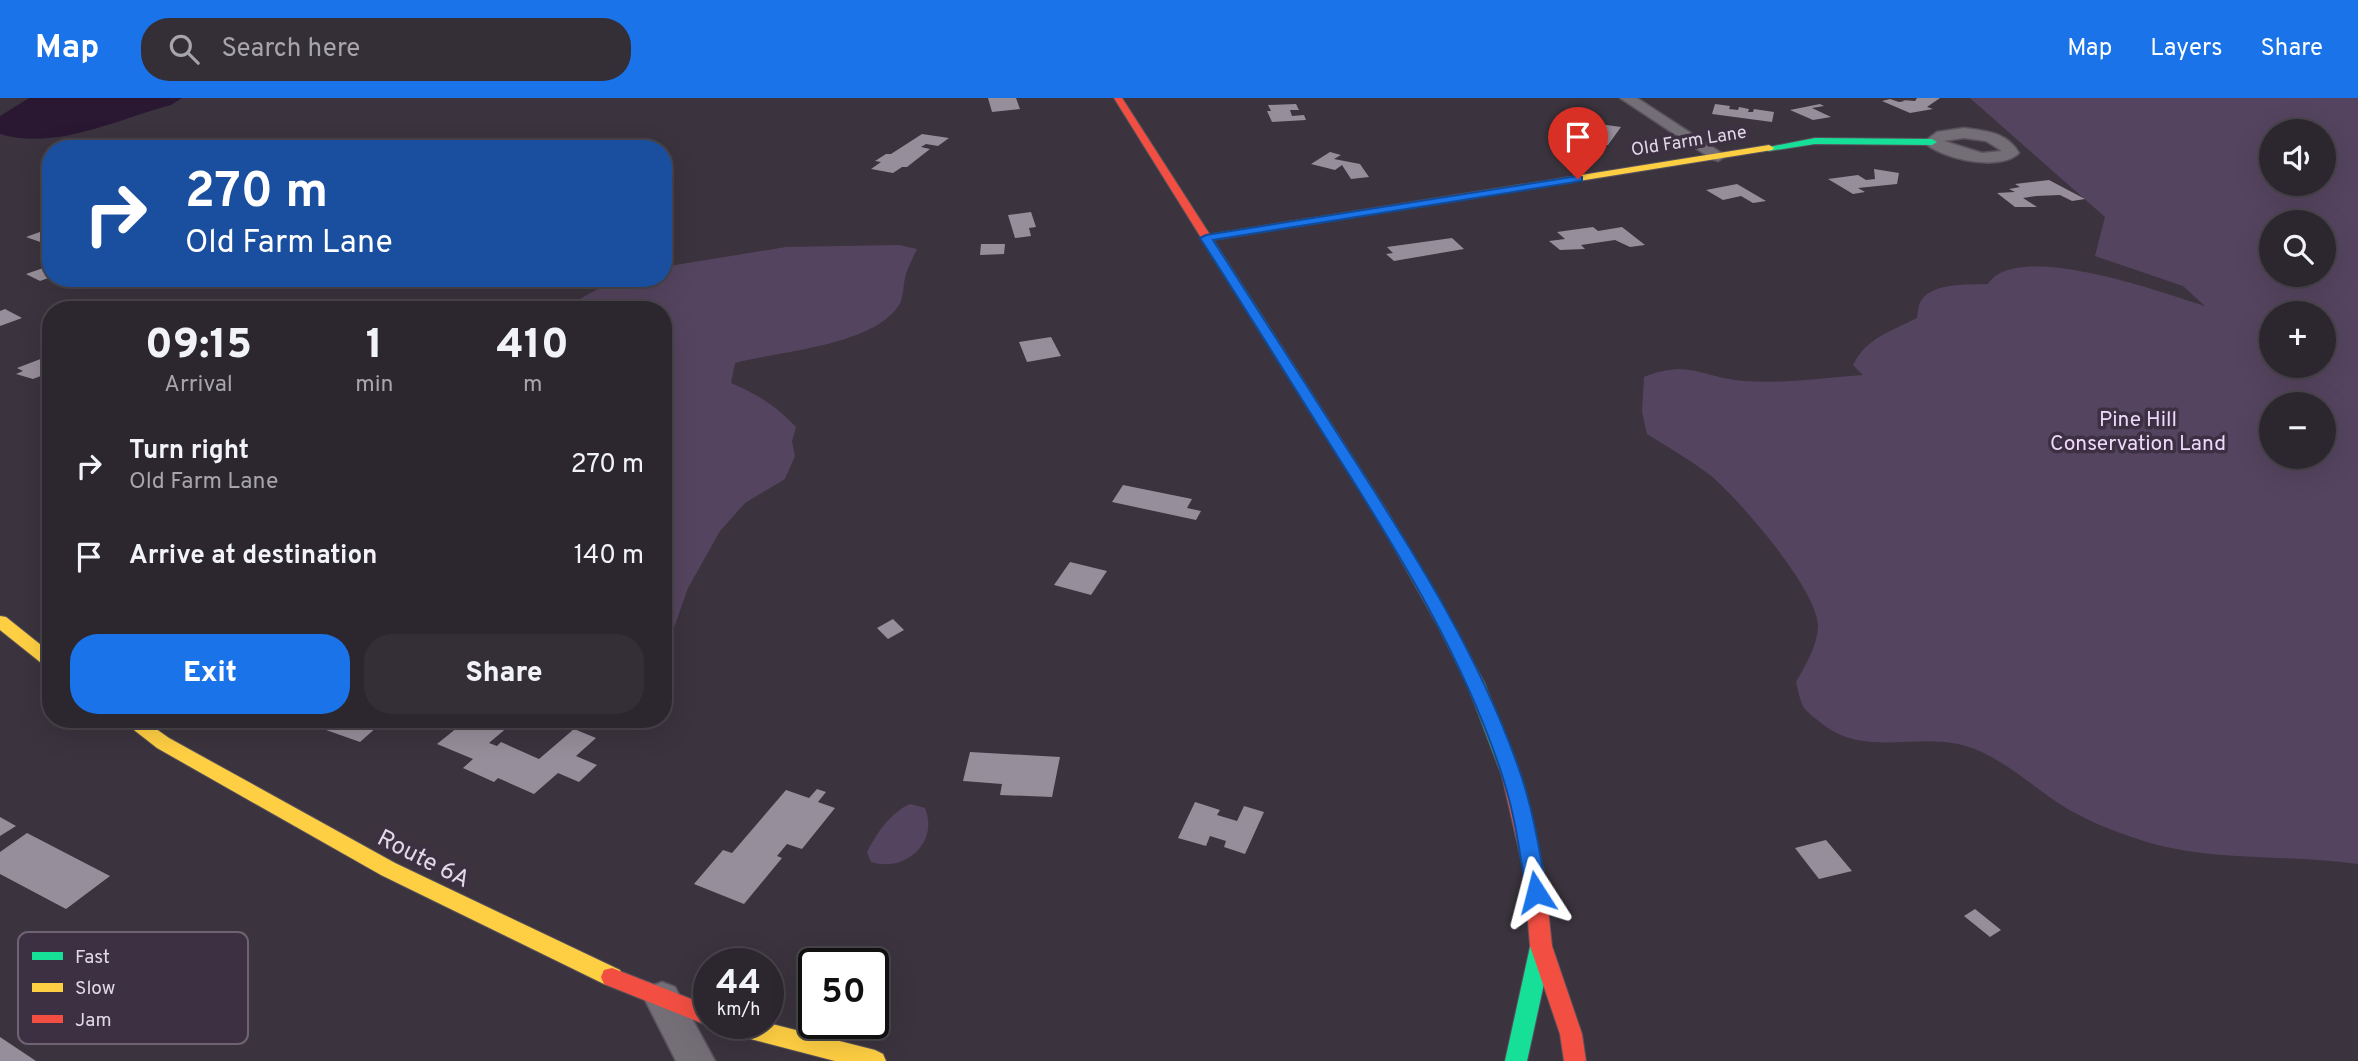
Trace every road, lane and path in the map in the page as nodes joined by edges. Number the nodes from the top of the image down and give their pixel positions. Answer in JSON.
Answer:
{"nodes":[{"id":1,"x":1118,"y":98,"type":"edge"},
{"id":2,"x":1628,"y":98,"type":"edge"},
{"id":3,"x":1931,"y":142,"type":"dead end"},
{"id":4,"x":1718,"y":156,"type":"junction"},
{"id":5,"x":1206,"y":238,"type":"junction"},
{"id":6,"x":0,"y":621,"type":"edge"},
{"id":7,"x":42,"y":655,"type":"edge"},
{"id":8,"x":142,"y":728,"type":"edge"},
{"id":9,"x":1541,"y":946,"type":"junction"},
{"id":10,"x":662,"y":998,"type":"junction"},
{"id":11,"x":693,"y":1010,"type":"edge"},
{"id":12,"x":784,"y":1038,"type":"edge"},
{"id":13,"x":696,"y":1061,"type":"edge"},
{"id":14,"x":875,"y":1061,"type":"edge"},
{"id":15,"x":1516,"y":1061,"type":"edge"},
{"id":16,"x":1575,"y":1061,"type":"edge"}],
"edges":[{"from":1,"to":5,"type":"main road"},
{"from":2,"to":4,"type":"street"},
{"from":3,"to":4,"type":"main road","name":"Old Farm Lane"},
{"from":4,"to":5,"type":"main road","name":"Old Farm Lane"},
{"from":5,"to":9,"type":"main road"},
{"from":6,"to":7,"type":"main road"},
{"from":8,"to":10,"type":"main road","name":"Route 6A"},
{"from":9,"to":15,"type":"main road"},
{"from":9,"to":16,"type":"main road"},
{"from":10,"to":11,"type":"main road","name":"Route 6A"},
{"from":10,"to":13,"type":"street"},
{"from":12,"to":14,"type":"main road"}]}
